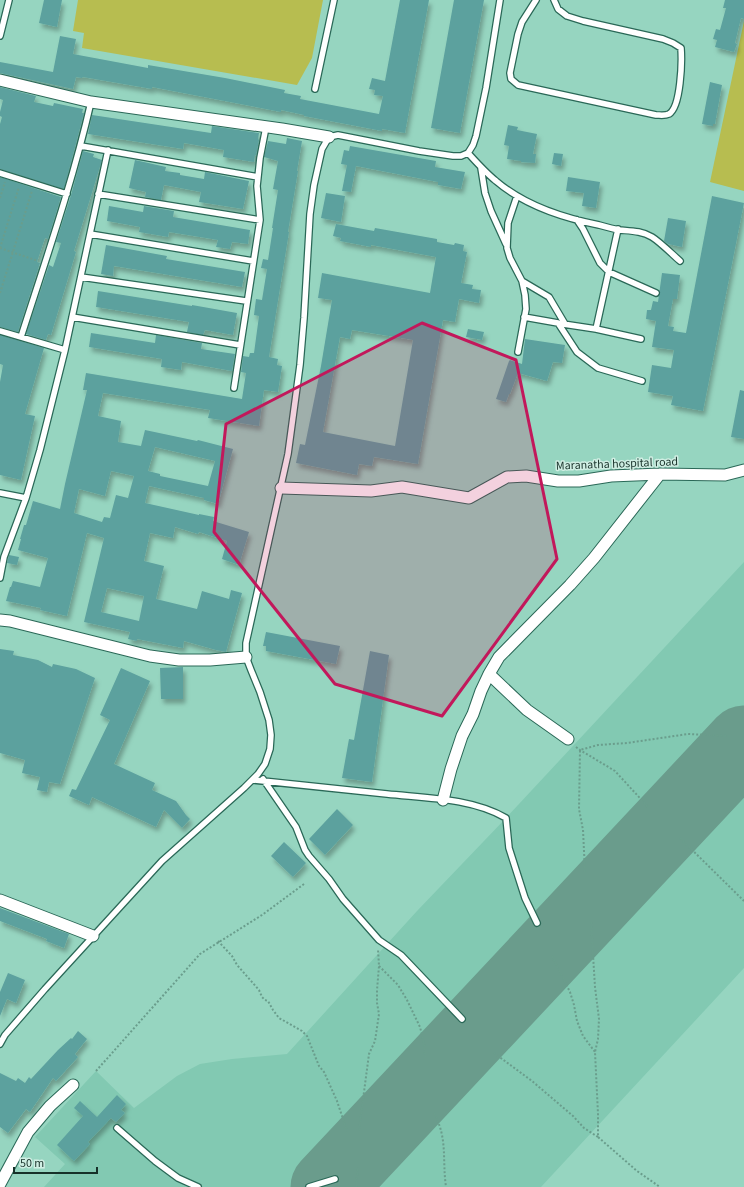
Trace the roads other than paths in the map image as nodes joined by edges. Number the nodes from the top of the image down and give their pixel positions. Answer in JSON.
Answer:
{"nodes":[{"id":1,"x":9,"y":0,"type":"edge"},
{"id":2,"x":334,"y":0,"type":"edge"},
{"id":3,"x":500,"y":0,"type":"edge"},
{"id":4,"x":536,"y":0,"type":"edge"},
{"id":5,"x":554,"y":0,"type":"edge"},
{"id":6,"x":0,"y":36,"type":"edge"},
{"id":7,"x":0,"y":80,"type":"edge"},
{"id":8,"x":315,"y":89,"type":"dead end"},
{"id":9,"x":92,"y":102,"type":"junction"},
{"id":10,"x":266,"y":127,"type":"junction"},
{"id":11,"x":329,"y":137,"type":"junction"},
{"id":12,"x":81,"y":146,"type":"junction"},
{"id":13,"x":108,"y":150,"type":"junction"},
{"id":14,"x":468,"y":153,"type":"junction"},
{"id":15,"x":481,"y":168,"type":"junction"},
{"id":16,"x":0,"y":173,"type":"edge"},
{"id":17,"x":258,"y":177,"type":"junction"},
{"id":18,"x":67,"y":194,"type":"junction"},
{"id":19,"x":98,"y":194,"type":"junction"},
{"id":20,"x":517,"y":196,"type":"junction"},
{"id":21,"x":260,"y":220,"type":"junction"},
{"id":22,"x":577,"y":220,"type":"junction"},
{"id":23,"x":618,"y":230,"type":"junction"},
{"id":24,"x":90,"y":234,"type":"junction"},
{"id":25,"x":508,"y":248,"type":"junction"},
{"id":26,"x":253,"y":261,"type":"junction"},
{"id":27,"x":680,"y":261,"type":"dead end"},
{"id":28,"x":609,"y":272,"type":"junction"},
{"id":29,"x":81,"y":277,"type":"junction"},
{"id":30,"x":522,"y":281,"type":"junction"},
{"id":31,"x":656,"y":293,"type":"dead end"},
{"id":32,"x":246,"y":301,"type":"junction"},
{"id":33,"x":72,"y":317,"type":"junction"},
{"id":34,"x":524,"y":317,"type":"junction"},
{"id":35,"x":558,"y":323,"type":"junction"},
{"id":36,"x":565,"y":324,"type":"junction"},
{"id":37,"x":596,"y":329,"type":"junction"},
{"id":38,"x":0,"y":330,"type":"edge"},
{"id":39,"x":21,"y":337,"type":"junction"},
{"id":40,"x":641,"y":339,"type":"dead end"},
{"id":41,"x":240,"y":345,"type":"junction"},
{"id":42,"x":65,"y":350,"type":"junction"},
{"id":43,"x":518,"y":352,"type":"dead end"},
{"id":44,"x":642,"y":381,"type":"dead end"},
{"id":45,"x":234,"y":388,"type":"dead end"},
{"id":46,"x":744,"y":470,"type":"edge"},
{"id":47,"x":660,"y":474,"type":"junction"},
{"id":48,"x":725,"y":476,"type":"junction"},
{"id":49,"x":744,"y":478,"type":"edge"},
{"id":50,"x":281,"y":488,"type":"junction"},
{"id":51,"x":0,"y":493,"type":"edge"},
{"id":52,"x":26,"y":498,"type":"junction"},
{"id":53,"x":0,"y":578,"type":"edge"},
{"id":54,"x":0,"y":620,"type":"edge"},
{"id":55,"x":246,"y":657,"type":"junction"},
{"id":56,"x":489,"y":674,"type":"junction"},
{"id":57,"x":568,"y":739,"type":"road end"},
{"id":58,"x":258,"y":774,"type":"junction"},
{"id":59,"x":253,"y":780,"type":"junction"},
{"id":60,"x":264,"y":781,"type":"junction"},
{"id":61,"x":443,"y":800,"type":"junction"},
{"id":62,"x":0,"y":900,"type":"edge"},
{"id":63,"x":537,"y":923,"type":"dead end"},
{"id":64,"x":93,"y":936,"type":"junction"},
{"id":65,"x":462,"y":1019,"type":"dead end"},
{"id":66,"x":0,"y":1044,"type":"edge"},
{"id":67,"x":73,"y":1085,"type":"dead end"},
{"id":68,"x":117,"y":1128,"type":"dead end"},
{"id":69,"x":335,"y":1180,"type":"dead end"},
{"id":70,"x":0,"y":1184,"type":"edge"},
{"id":71,"x":198,"y":1187,"type":"edge"},
{"id":72,"x":309,"y":1187,"type":"edge"}],
"edges":[{"from":1,"to":6,"type":"lane"},
{"from":2,"to":8,"type":"lane"},
{"from":3,"to":14,"type":"lane"},
{"from":4,"to":5,"type":"lane"},
{"from":7,"to":9,"type":"street"},
{"from":9,"to":10,"type":"street"},
{"from":9,"to":12,"type":"lane"},
{"from":10,"to":11,"type":"street"},
{"from":10,"to":17,"type":"lane"},
{"from":11,"to":14,"type":"lane"},
{"from":11,"to":50,"type":"lane"},
{"from":12,"to":13,"type":"lane"},
{"from":12,"to":18,"type":"lane"},
{"from":13,"to":17,"type":"lane"},
{"from":13,"to":19,"type":"lane"},
{"from":14,"to":15,"type":"lane"},
{"from":15,"to":20,"type":"lane"},
{"from":15,"to":25,"type":"lane"},
{"from":16,"to":18,"type":"lane"},
{"from":17,"to":21,"type":"lane"},
{"from":18,"to":39,"type":"lane"},
{"from":19,"to":21,"type":"lane"},
{"from":19,"to":24,"type":"lane"},
{"from":20,"to":22,"type":"lane"},
{"from":20,"to":25,"type":"lane"},
{"from":21,"to":26,"type":"lane"},
{"from":22,"to":23,"type":"lane"},
{"from":22,"to":28,"type":"lane"},
{"from":23,"to":27,"type":"lane"},
{"from":23,"to":28,"type":"lane"},
{"from":24,"to":26,"type":"lane"},
{"from":24,"to":29,"type":"lane"},
{"from":25,"to":30,"type":"lane"},
{"from":26,"to":32,"type":"lane"},
{"from":28,"to":31,"type":"lane"},
{"from":28,"to":37,"type":"lane"},
{"from":29,"to":32,"type":"lane"},
{"from":29,"to":33,"type":"lane"},
{"from":30,"to":34,"type":"lane"},
{"from":30,"to":36,"type":"lane"},
{"from":32,"to":41,"type":"lane"},
{"from":33,"to":41,"type":"lane"},
{"from":33,"to":42,"type":"lane"},
{"from":34,"to":35,"type":"lane"},
{"from":34,"to":43,"type":"lane"},
{"from":35,"to":36,"type":"lane"},
{"from":35,"to":44,"type":"lane"},
{"from":36,"to":37,"type":"lane"},
{"from":37,"to":40,"type":"lane"},
{"from":38,"to":39,"type":"lane"},
{"from":39,"to":42,"type":"lane"},
{"from":41,"to":45,"type":"lane"},
{"from":42,"to":52,"type":"lane"},
{"from":46,"to":48,"type":"street","name":"Maranatha hospital road"},
{"from":47,"to":48,"type":"street","name":"Maranatha hospital road"},
{"from":47,"to":50,"type":"street","name":"Maranatha hospital road"},
{"from":47,"to":56,"type":"street"},
{"from":48,"to":49,"type":"street"},
{"from":50,"to":55,"type":"lane"},
{"from":51,"to":52,"type":"lane"},
{"from":52,"to":53,"type":"lane"},
{"from":54,"to":55,"type":"street"},
{"from":55,"to":58,"type":"lane"},
{"from":56,"to":57,"type":"street"},
{"from":56,"to":61,"type":"street"},
{"from":58,"to":59,"type":"lane"},
{"from":58,"to":60,"type":"lane"},
{"from":59,"to":60,"type":"lane"},
{"from":59,"to":64,"type":"lane"},
{"from":60,"to":61,"type":"lane"},
{"from":60,"to":65,"type":"lane"},
{"from":61,"to":63,"type":"lane"},
{"from":62,"to":64,"type":"street"},
{"from":64,"to":66,"type":"lane"},
{"from":67,"to":70,"type":"street"},
{"from":68,"to":71,"type":"lane"},
{"from":69,"to":72,"type":"lane"}]}
